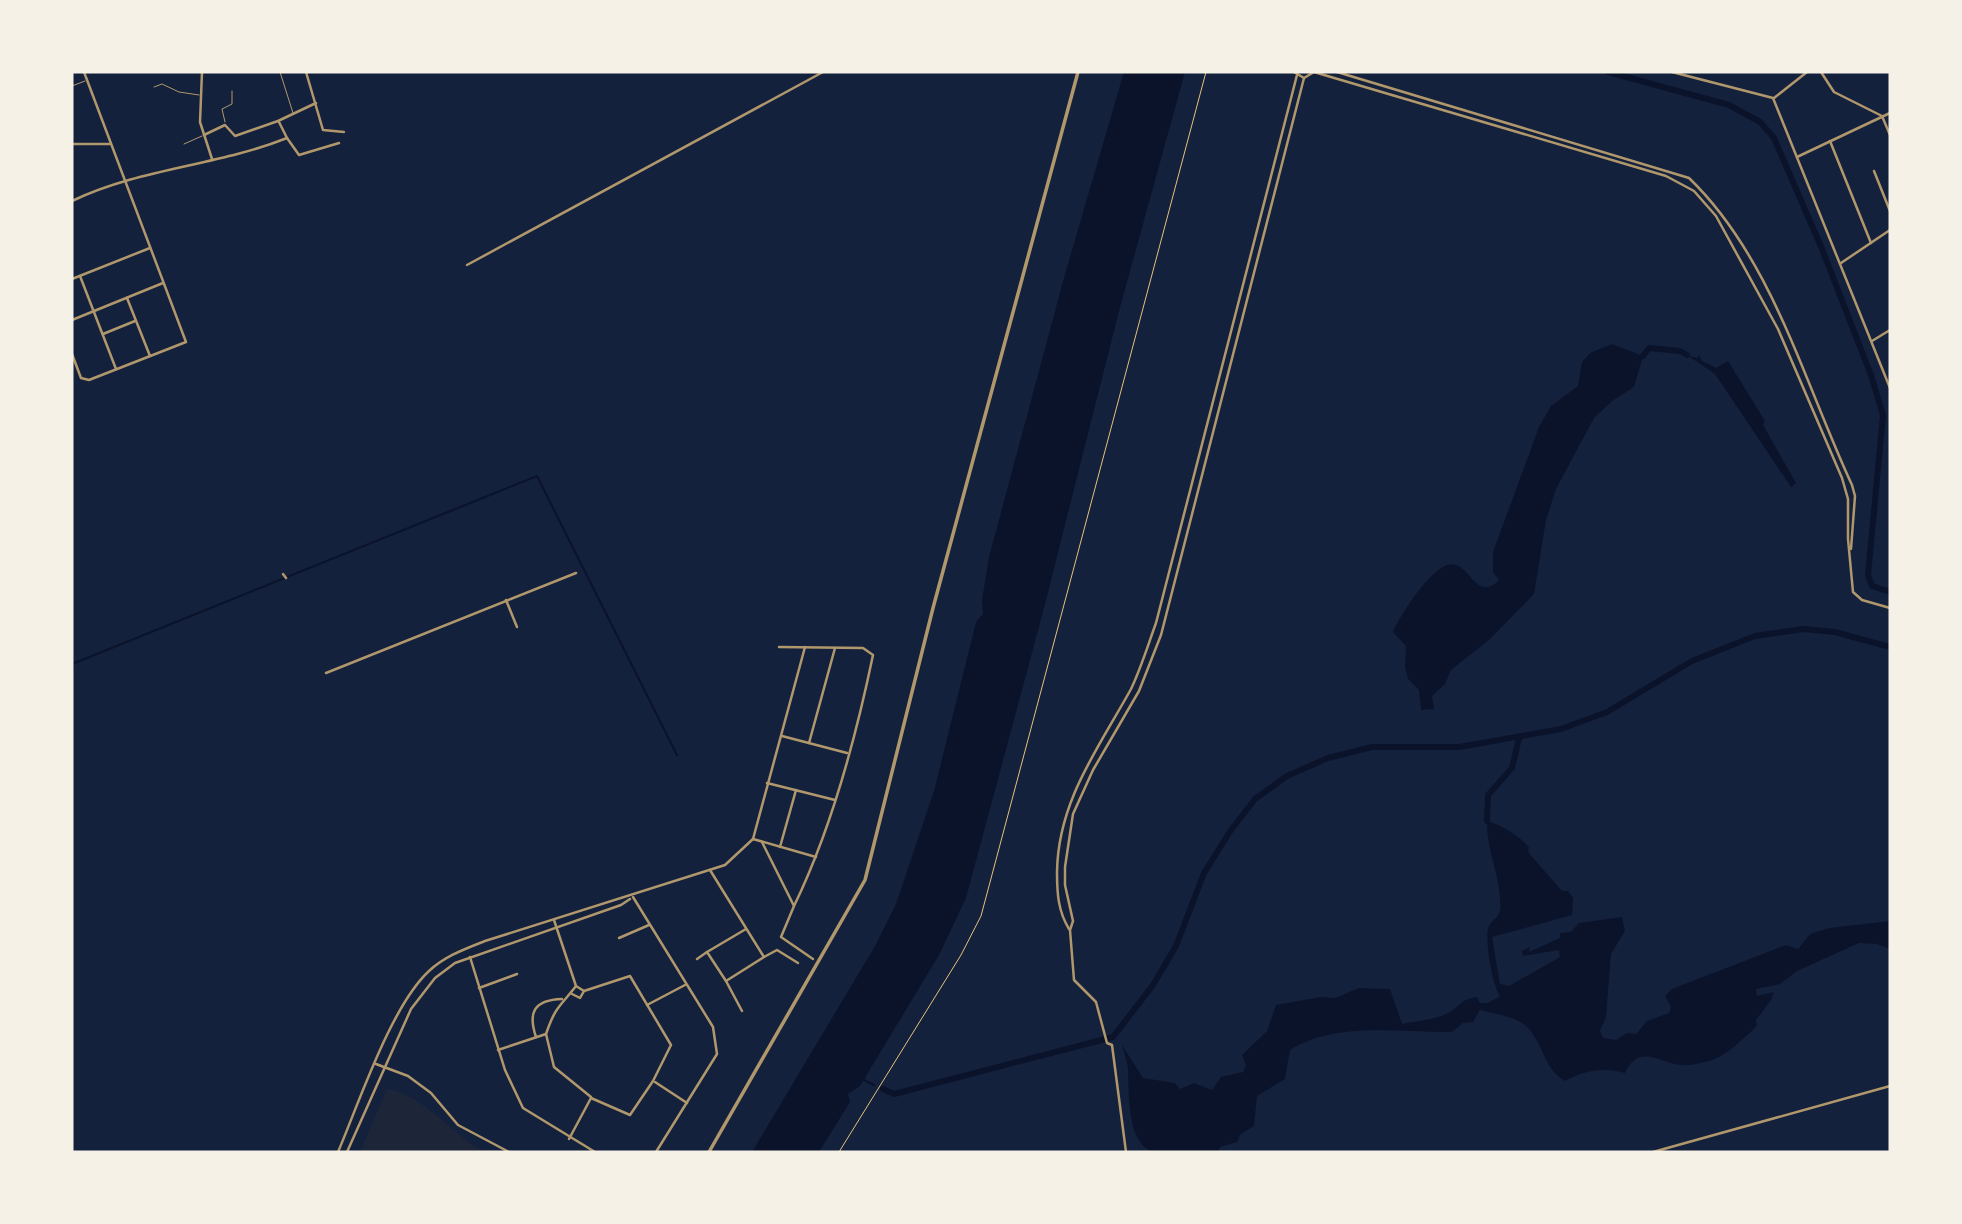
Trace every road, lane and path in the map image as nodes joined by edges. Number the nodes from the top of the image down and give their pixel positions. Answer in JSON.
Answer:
{"nodes":[{"id":1,"x":84,"y":72,"type":"edge"},
{"id":2,"x":202,"y":72,"type":"edge"},
{"id":3,"x":281,"y":72,"type":"edge"},
{"id":4,"x":306,"y":72,"type":"edge"},
{"id":5,"x":823,"y":72,"type":"edge"},
{"id":6,"x":1078,"y":72,"type":"edge"},
{"id":7,"x":1206,"y":72,"type":"edge"},
{"id":8,"x":1314,"y":72,"type":"edge"},
{"id":9,"x":1337,"y":72,"type":"edge"},
{"id":10,"x":1672,"y":72,"type":"edge"},
{"id":11,"x":1692,"y":72,"type":"edge"},
{"id":12,"x":1807,"y":72,"type":"edge"},
{"id":13,"x":1821,"y":72,"type":"edge"},
{"id":14,"x":1296,"y":74,"type":"edge"},
{"id":15,"x":1690,"y":76,"type":"junction"},
{"id":16,"x":1304,"y":78,"type":"junction"},
{"id":17,"x":88,"y":81,"type":"junction"},
{"id":18,"x":72,"y":86,"type":"edge"},
{"id":19,"x":154,"y":87,"type":"dead end"},
{"id":20,"x":232,"y":91,"type":"dead end"},
{"id":21,"x":199,"y":95,"type":"junction"},
{"id":22,"x":1773,"y":98,"type":"junction"},
{"id":23,"x":316,"y":103,"type":"junction"},
{"id":24,"x":293,"y":113,"type":"junction"},
{"id":25,"x":1890,"y":113,"type":"edge"},
{"id":26,"x":1480,"y":114,"type":"junction"},
{"id":27,"x":1882,"y":116,"type":"junction"},
{"id":28,"x":278,"y":121,"type":"junction"},
{"id":29,"x":1478,"y":121,"type":"junction"},
{"id":30,"x":225,"y":125,"type":"junction"},
{"id":31,"x":344,"y":132,"type":"dead end"},
{"id":32,"x":204,"y":135,"type":"junction"},
{"id":33,"x":1890,"y":135,"type":"edge"},
{"id":34,"x":287,"y":138,"type":"junction"},
{"id":35,"x":1830,"y":141,"type":"junction"},
{"id":36,"x":339,"y":143,"type":"dead end"},
{"id":37,"x":72,"y":144,"type":"edge"},
{"id":38,"x":110,"y":144,"type":"junction"},
{"id":39,"x":184,"y":144,"type":"dead end"},
{"id":40,"x":1797,"y":157,"type":"junction"},
{"id":41,"x":212,"y":159,"type":"junction"},
{"id":42,"x":1652,"y":165,"type":"junction"},
{"id":43,"x":1650,"y":171,"type":"junction"},
{"id":44,"x":1874,"y":171,"type":"dead end"},
{"id":45,"x":123,"y":179,"type":"junction"},
{"id":46,"x":72,"y":201,"type":"edge"},
{"id":47,"x":1890,"y":211,"type":"edge"},
{"id":48,"x":1890,"y":230,"type":"edge"},
{"id":49,"x":1871,"y":243,"type":"junction"},
{"id":50,"x":149,"y":248,"type":"junction"},
{"id":51,"x":1840,"y":264,"type":"junction"},
{"id":52,"x":467,"y":265,"type":"dead end"},
{"id":53,"x":1247,"y":265,"type":"junction"},
{"id":54,"x":1256,"y":268,"type":"junction"},
{"id":55,"x":80,"y":276,"type":"junction"},
{"id":56,"x":72,"y":279,"type":"edge"},
{"id":57,"x":163,"y":283,"type":"junction"},
{"id":58,"x":1766,"y":290,"type":"junction"},
{"id":59,"x":1760,"y":293,"type":"junction"},
{"id":60,"x":127,"y":298,"type":"junction"},
{"id":61,"x":94,"y":311,"type":"junction"},
{"id":62,"x":72,"y":320,"type":"edge"},
{"id":63,"x":135,"y":321,"type":"junction"},
{"id":64,"x":1890,"y":330,"type":"edge"},
{"id":65,"x":103,"y":334,"type":"junction"},
{"id":66,"x":1871,"y":342,"type":"junction"},
{"id":67,"x":72,"y":354,"type":"edge"},
{"id":68,"x":150,"y":356,"type":"junction"},
{"id":69,"x":116,"y":369,"type":"junction"},
{"id":70,"x":1890,"y":388,"type":"edge"},
{"id":71,"x":1819,"y":412,"type":"junction"},
{"id":72,"x":1813,"y":414,"type":"junction"},
{"id":73,"x":1201,"y":446,"type":"junction"},
{"id":74,"x":1210,"y":448,"type":"junction"},
{"id":75,"x":1851,"y":552,"type":"junction"},
{"id":76,"x":576,"y":573,"type":"dead end"},
{"id":77,"x":506,"y":600,"type":"junction"},
{"id":78,"x":1890,"y":608,"type":"edge"},
{"id":79,"x":517,"y":627,"type":"dead end"},
{"id":80,"x":779,"y":647,"type":"dead end"},
{"id":81,"x":805,"y":647,"type":"junction"},
{"id":82,"x":835,"y":648,"type":"junction"},
{"id":83,"x":1142,"y":662,"type":"junction"},
{"id":84,"x":1150,"y":666,"type":"junction"},
{"id":85,"x":326,"y":673,"type":"dead end"},
{"id":86,"x":781,"y":735,"type":"junction"},
{"id":87,"x":809,"y":743,"type":"junction"},
{"id":88,"x":847,"y":753,"type":"junction"},
{"id":89,"x":767,"y":783,"type":"junction"},
{"id":90,"x":796,"y":790,"type":"junction"},
{"id":91,"x":835,"y":800,"type":"junction"},
{"id":92,"x":752,"y":839,"type":"junction"},
{"id":93,"x":762,"y":842,"type":"junction"},
{"id":94,"x":780,"y":846,"type":"junction"},
{"id":95,"x":816,"y":857,"type":"junction"},
{"id":96,"x":710,"y":870,"type":"junction"},
{"id":97,"x":1065,"y":888,"type":"junction"},
{"id":98,"x":1057,"y":889,"type":"junction"},
{"id":99,"x":633,"y":897,"type":"junction"},
{"id":100,"x":794,"y":906,"type":"junction"},
{"id":101,"x":554,"y":920,"type":"junction"},
{"id":102,"x":649,"y":925,"type":"junction"},
{"id":103,"x":557,"y":928,"type":"junction"},
{"id":104,"x":747,"y":929,"type":"junction"},
{"id":105,"x":1070,"y":930,"type":"junction"},
{"id":106,"x":619,"y":938,"type":"dead end"},
{"id":107,"x":707,"y":952,"type":"junction"},
{"id":108,"x":470,"y":957,"type":"junction"},
{"id":109,"x":764,"y":957,"type":"junction"},
{"id":110,"x":813,"y":959,"type":"dead end"},
{"id":111,"x":697,"y":960,"type":"dead end"},
{"id":112,"x":798,"y":963,"type":"dead end"},
{"id":113,"x":517,"y":974,"type":"dead end"},
{"id":114,"x":726,"y":981,"type":"junction"},
{"id":115,"x":686,"y":984,"type":"junction"},
{"id":116,"x":576,"y":986,"type":"junction"},
{"id":117,"x":479,"y":988,"type":"junction"},
{"id":118,"x":584,"y":990,"type":"junction"},
{"id":119,"x":572,"y":994,"type":"junction"},
{"id":120,"x":564,"y":999,"type":"junction"},
{"id":121,"x":648,"y":1005,"type":"junction"},
{"id":122,"x":742,"y":1011,"type":"dead end"},
{"id":123,"x":546,"y":1034,"type":"junction"},
{"id":124,"x":536,"y":1037,"type":"junction"},
{"id":125,"x":498,"y":1050,"type":"junction"},
{"id":126,"x":376,"y":1064,"type":"junction"},
{"id":127,"x":384,"y":1068,"type":"junction"},
{"id":128,"x":653,"y":1081,"type":"junction"},
{"id":129,"x":1890,"y":1086,"type":"edge"},
{"id":130,"x":591,"y":1098,"type":"junction"},
{"id":131,"x":687,"y":1103,"type":"junction"},
{"id":132,"x":569,"y":1139,"type":"junction"},
{"id":133,"x":338,"y":1152,"type":"edge"},
{"id":134,"x":347,"y":1152,"type":"edge"},
{"id":135,"x":509,"y":1152,"type":"edge"},
{"id":136,"x":595,"y":1152,"type":"edge"},
{"id":137,"x":656,"y":1152,"type":"edge"},
{"id":138,"x":709,"y":1152,"type":"edge"},
{"id":139,"x":839,"y":1152,"type":"edge"},
{"id":140,"x":1126,"y":1152,"type":"edge"},
{"id":141,"x":1653,"y":1152,"type":"edge"}],
"edges":[{"from":1,"to":17,"type":"street"},
{"from":2,"to":21,"type":"street"},
{"from":3,"to":24,"type":"lane"},
{"from":4,"to":23,"type":"street"},
{"from":5,"to":52,"type":"street"},
{"from":6,"to":138,"type":"street"},
{"from":7,"to":139,"type":"path"},
{"from":8,"to":16,"type":"street"},
{"from":8,"to":29,"type":"street"},
{"from":9,"to":26,"type":"street"},
{"from":10,"to":15,"type":"street"},
{"from":11,"to":15,"type":"street"},
{"from":12,"to":22,"type":"street"},
{"from":13,"to":27,"type":"street"},
{"from":14,"to":16,"type":"street"},
{"from":14,"to":53,"type":"street"},
{"from":15,"to":22,"type":"street"},
{"from":16,"to":54,"type":"street"},
{"from":17,"to":18,"type":"lane"},
{"from":17,"to":38,"type":"street"},
{"from":19,"to":21,"type":"lane"},
{"from":20,"to":30,"type":"lane"},
{"from":21,"to":32,"type":"street"},
{"from":22,"to":40,"type":"street"},
{"from":23,"to":24,"type":"street"},
{"from":23,"to":31,"type":"street"},
{"from":24,"to":28,"type":"street"},
{"from":25,"to":27,"type":"street"},
{"from":26,"to":29,"type":"street"},
{"from":26,"to":42,"type":"street"},
{"from":27,"to":33,"type":"street"},
{"from":27,"to":35,"type":"street"},
{"from":28,"to":30,"type":"street"},
{"from":28,"to":34,"type":"street"},
{"from":29,"to":43,"type":"street"},
{"from":30,"to":32,"type":"street"},
{"from":32,"to":39,"type":"lane"},
{"from":32,"to":41,"type":"street"},
{"from":34,"to":36,"type":"street"},
{"from":34,"to":41,"type":"street"},
{"from":35,"to":40,"type":"street"},
{"from":35,"to":49,"type":"street"},
{"from":37,"to":38,"type":"street"},
{"from":38,"to":45,"type":"street"},
{"from":40,"to":51,"type":"street"},
{"from":41,"to":45,"type":"street"},
{"from":42,"to":43,"type":"street"},
{"from":42,"to":58,"type":"street"},
{"from":43,"to":59,"type":"street"},
{"from":44,"to":47,"type":"street"},
{"from":45,"to":46,"type":"street"},
{"from":45,"to":50,"type":"street"},
{"from":48,"to":49,"type":"street"},
{"from":49,"to":51,"type":"street"},
{"from":50,"to":55,"type":"street"},
{"from":50,"to":57,"type":"street"},
{"from":51,"to":66,"type":"street"},
{"from":53,"to":54,"type":"street"},
{"from":53,"to":73,"type":"street"},
{"from":54,"to":74,"type":"street"},
{"from":55,"to":56,"type":"street"},
{"from":55,"to":61,"type":"street"},
{"from":57,"to":60,"type":"street"},
{"from":57,"to":68,"type":"street"},
{"from":58,"to":59,"type":"street"},
{"from":58,"to":71,"type":"street"},
{"from":59,"to":72,"type":"street"},
{"from":60,"to":61,"type":"street"},
{"from":60,"to":63,"type":"street"},
{"from":61,"to":62,"type":"street"},
{"from":61,"to":65,"type":"street"},
{"from":63,"to":65,"type":"street"},
{"from":63,"to":68,"type":"street"},
{"from":64,"to":66,"type":"street"},
{"from":65,"to":69,"type":"street"},
{"from":66,"to":70,"type":"street"},
{"from":67,"to":69,"type":"street"},
{"from":68,"to":69,"type":"street"},
{"from":71,"to":72,"type":"street"},
{"from":71,"to":75,"type":"street"},
{"from":72,"to":75,"type":"street"},
{"from":73,"to":74,"type":"street"},
{"from":73,"to":83,"type":"street"},
{"from":74,"to":84,"type":"street"},
{"from":75,"to":78,"type":"street"},
{"from":76,"to":77,"type":"street"},
{"from":77,"to":79,"type":"street"},
{"from":77,"to":85,"type":"street"},
{"from":80,"to":81,"type":"street"},
{"from":81,"to":82,"type":"street"},
{"from":81,"to":86,"type":"street"},
{"from":82,"to":87,"type":"street"},
{"from":82,"to":88,"type":"street"},
{"from":83,"to":84,"type":"street"},
{"from":83,"to":98,"type":"street"},
{"from":84,"to":97,"type":"street"},
{"from":86,"to":87,"type":"street"},
{"from":86,"to":89,"type":"street"},
{"from":87,"to":88,"type":"street"},
{"from":88,"to":91,"type":"street"},
{"from":89,"to":90,"type":"street"},
{"from":89,"to":92,"type":"street"},
{"from":90,"to":91,"type":"street"},
{"from":90,"to":94,"type":"street"},
{"from":91,"to":95,"type":"street"},
{"from":92,"to":93,"type":"street"},
{"from":92,"to":96,"type":"street"},
{"from":93,"to":94,"type":"street"},
{"from":93,"to":100,"type":"street"},
{"from":94,"to":95,"type":"street"},
{"from":95,"to":100,"type":"street"},
{"from":96,"to":99,"type":"street"},
{"from":96,"to":104,"type":"street"},
{"from":97,"to":98,"type":"street"},
{"from":97,"to":105,"type":"street"},
{"from":98,"to":105,"type":"street"},
{"from":99,"to":101,"type":"street"},
{"from":99,"to":102,"type":"street"},
{"from":99,"to":103,"type":"street"},
{"from":100,"to":110,"type":"street"},
{"from":101,"to":103,"type":"street"},
{"from":101,"to":126,"type":"street"},
{"from":102,"to":106,"type":"street"},
{"from":102,"to":115,"type":"street"},
{"from":103,"to":108,"type":"street"},
{"from":103,"to":116,"type":"street"},
{"from":104,"to":107,"type":"street"},
{"from":104,"to":109,"type":"street"},
{"from":105,"to":140,"type":"street"},
{"from":107,"to":111,"type":"street"},
{"from":107,"to":114,"type":"street"},
{"from":108,"to":117,"type":"street"},
{"from":108,"to":127,"type":"street"},
{"from":109,"to":112,"type":"street"},
{"from":109,"to":114,"type":"street"},
{"from":113,"to":117,"type":"street"},
{"from":114,"to":122,"type":"street"},
{"from":115,"to":121,"type":"street"},
{"from":115,"to":131,"type":"street"},
{"from":116,"to":118,"type":"street"},
{"from":116,"to":119,"type":"street"},
{"from":117,"to":125,"type":"street"},
{"from":118,"to":119,"type":"street"},
{"from":118,"to":121,"type":"street"},
{"from":119,"to":120,"type":"street"},
{"from":120,"to":123,"type":"street"},
{"from":120,"to":124,"type":"street"},
{"from":121,"to":128,"type":"street"},
{"from":123,"to":124,"type":"street"},
{"from":123,"to":130,"type":"street"},
{"from":124,"to":125,"type":"street"},
{"from":125,"to":132,"type":"street"},
{"from":126,"to":127,"type":"street"},
{"from":126,"to":133,"type":"street"},
{"from":127,"to":134,"type":"street"},
{"from":127,"to":135,"type":"street"},
{"from":128,"to":130,"type":"street"},
{"from":128,"to":131,"type":"street"},
{"from":129,"to":141,"type":"street"},
{"from":130,"to":132,"type":"street"},
{"from":131,"to":137,"type":"street"},
{"from":132,"to":136,"type":"street"}]}
